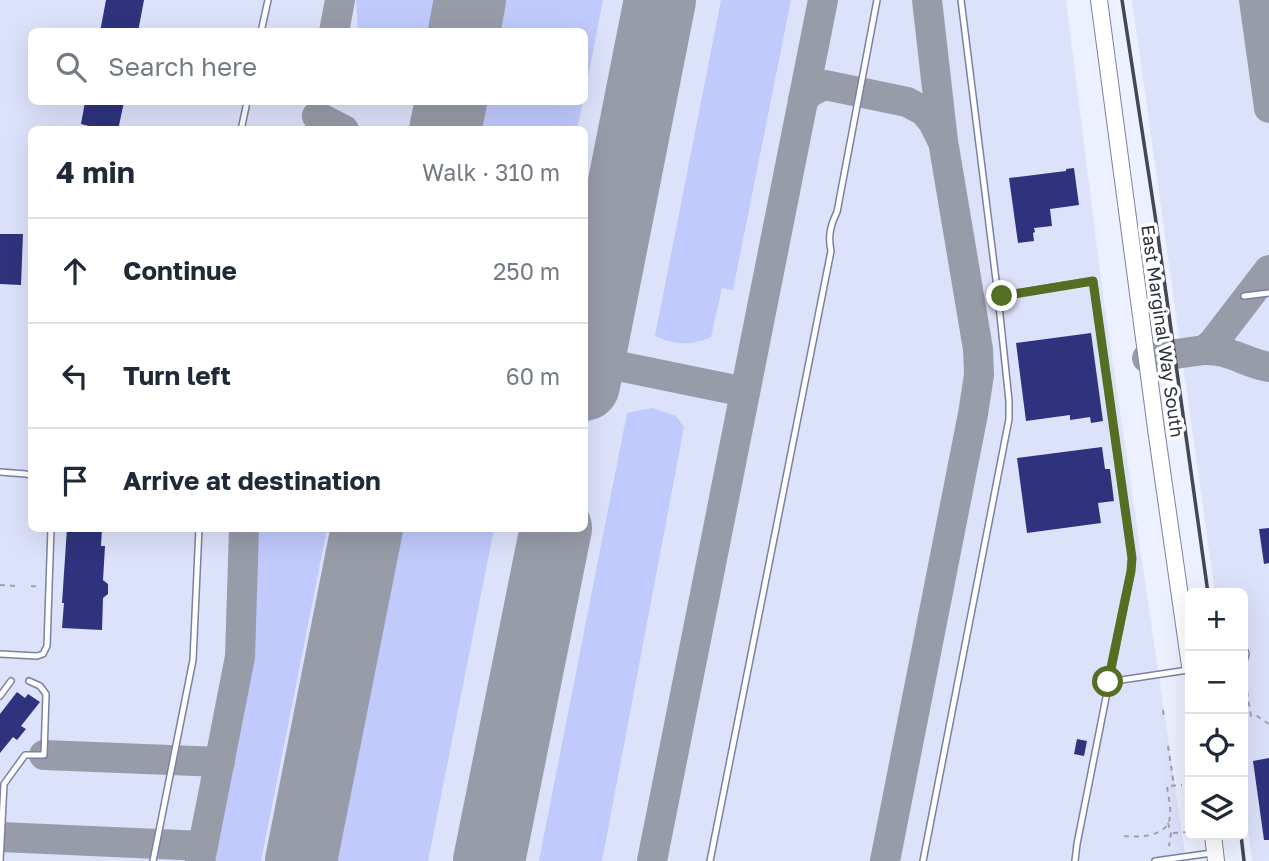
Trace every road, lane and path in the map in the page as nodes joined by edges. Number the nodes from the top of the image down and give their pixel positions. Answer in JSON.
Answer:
{"nodes":[{"id":1,"x":268,"y":0,"type":"edge"},
{"id":2,"x":877,"y":0,"type":"edge"},
{"id":3,"x":961,"y":0,"type":"edge"},
{"id":4,"x":1099,"y":0,"type":"edge"},
{"id":5,"x":262,"y":28,"type":"edge"},
{"id":6,"x":246,"y":105,"type":"edge"},
{"id":7,"x":242,"y":126,"type":"edge"},
{"id":8,"x":1269,"y":293,"type":"edge"},
{"id":9,"x":998,"y":296,"type":"junction"},
{"id":10,"x":1244,"y":296,"type":"dead end"},
{"id":11,"x":0,"y":471,"type":"edge"},
{"id":12,"x":28,"y":475,"type":"edge"},
{"id":13,"x":51,"y":532,"type":"edge"},
{"id":14,"x":199,"y":532,"type":"edge"},
{"id":15,"x":0,"y":585,"type":"edge"},
{"id":16,"x":17,"y":586,"type":"dead end"},
{"id":17,"x":31,"y":586,"type":"dead end"},
{"id":18,"x":41,"y":587,"type":"dead end"},
{"id":19,"x":1188,"y":651,"type":"edge"},
{"id":20,"x":0,"y":654,"type":"edge"},
{"id":21,"x":1185,"y":669,"type":"edge"},
{"id":22,"x":11,"y":681,"type":"dead end"},
{"id":23,"x":29,"y":681,"type":"dead end"},
{"id":24,"x":1108,"y":682,"type":"junction"},
{"id":25,"x":0,"y":696,"type":"edge"},
{"id":26,"x":1248,"y":698,"type":"edge"},
{"id":27,"x":1163,"y":710,"type":"dead end"},
{"id":28,"x":1164,"y":719,"type":"dead end"},
{"id":29,"x":1269,"y":724,"type":"edge"},
{"id":30,"x":1168,"y":746,"type":"dead end"},
{"id":31,"x":1182,"y":785,"type":"dead end"},
{"id":32,"x":1174,"y":786,"type":"junction"},
{"id":33,"x":1168,"y":823,"type":"junction"},
{"id":34,"x":1185,"y":832,"type":"edge"},
{"id":35,"x":1171,"y":833,"type":"junction"},
{"id":36,"x":1124,"y":836,"type":"dead end"},
{"id":37,"x":1169,"y":846,"type":"dead end"},
{"id":38,"x":1215,"y":857,"type":"edge"},
{"id":39,"x":0,"y":861,"type":"edge"},
{"id":40,"x":153,"y":861,"type":"edge"},
{"id":41,"x":710,"y":861,"type":"edge"},
{"id":42,"x":923,"y":861,"type":"edge"},
{"id":43,"x":1075,"y":861,"type":"edge"},
{"id":44,"x":1154,"y":861,"type":"edge"}],
"edges":[{"from":1,"to":5,"type":"lane"},
{"from":2,"to":41,"type":"lane"},
{"from":3,"to":9,"type":"lane"},
{"from":4,"to":19,"type":"main road","name":"East Marginal Way South"},
{"from":6,"to":7,"type":"lane"},
{"from":8,"to":10,"type":"lane"},
{"from":9,"to":24,"type":"lane"},
{"from":9,"to":42,"type":"lane"},
{"from":11,"to":12,"type":"lane"},
{"from":13,"to":20,"type":"lane"},
{"from":14,"to":40,"type":"lane"},
{"from":15,"to":16,"type":"path"},
{"from":17,"to":18,"type":"path"},
{"from":21,"to":24,"type":"lane"},
{"from":22,"to":25,"type":"lane"},
{"from":23,"to":39,"type":"lane"},
{"from":24,"to":43,"type":"lane"},
{"from":26,"to":29,"type":"path"},
{"from":27,"to":28,"type":"path"},
{"from":30,"to":32,"type":"path"},
{"from":31,"to":32,"type":"path"},
{"from":32,"to":33,"type":"path"},
{"from":33,"to":35,"type":"path"},
{"from":33,"to":36,"type":"path"},
{"from":34,"to":35,"type":"path"},
{"from":35,"to":37,"type":"path"},
{"from":38,"to":44,"type":"lane"}]}
